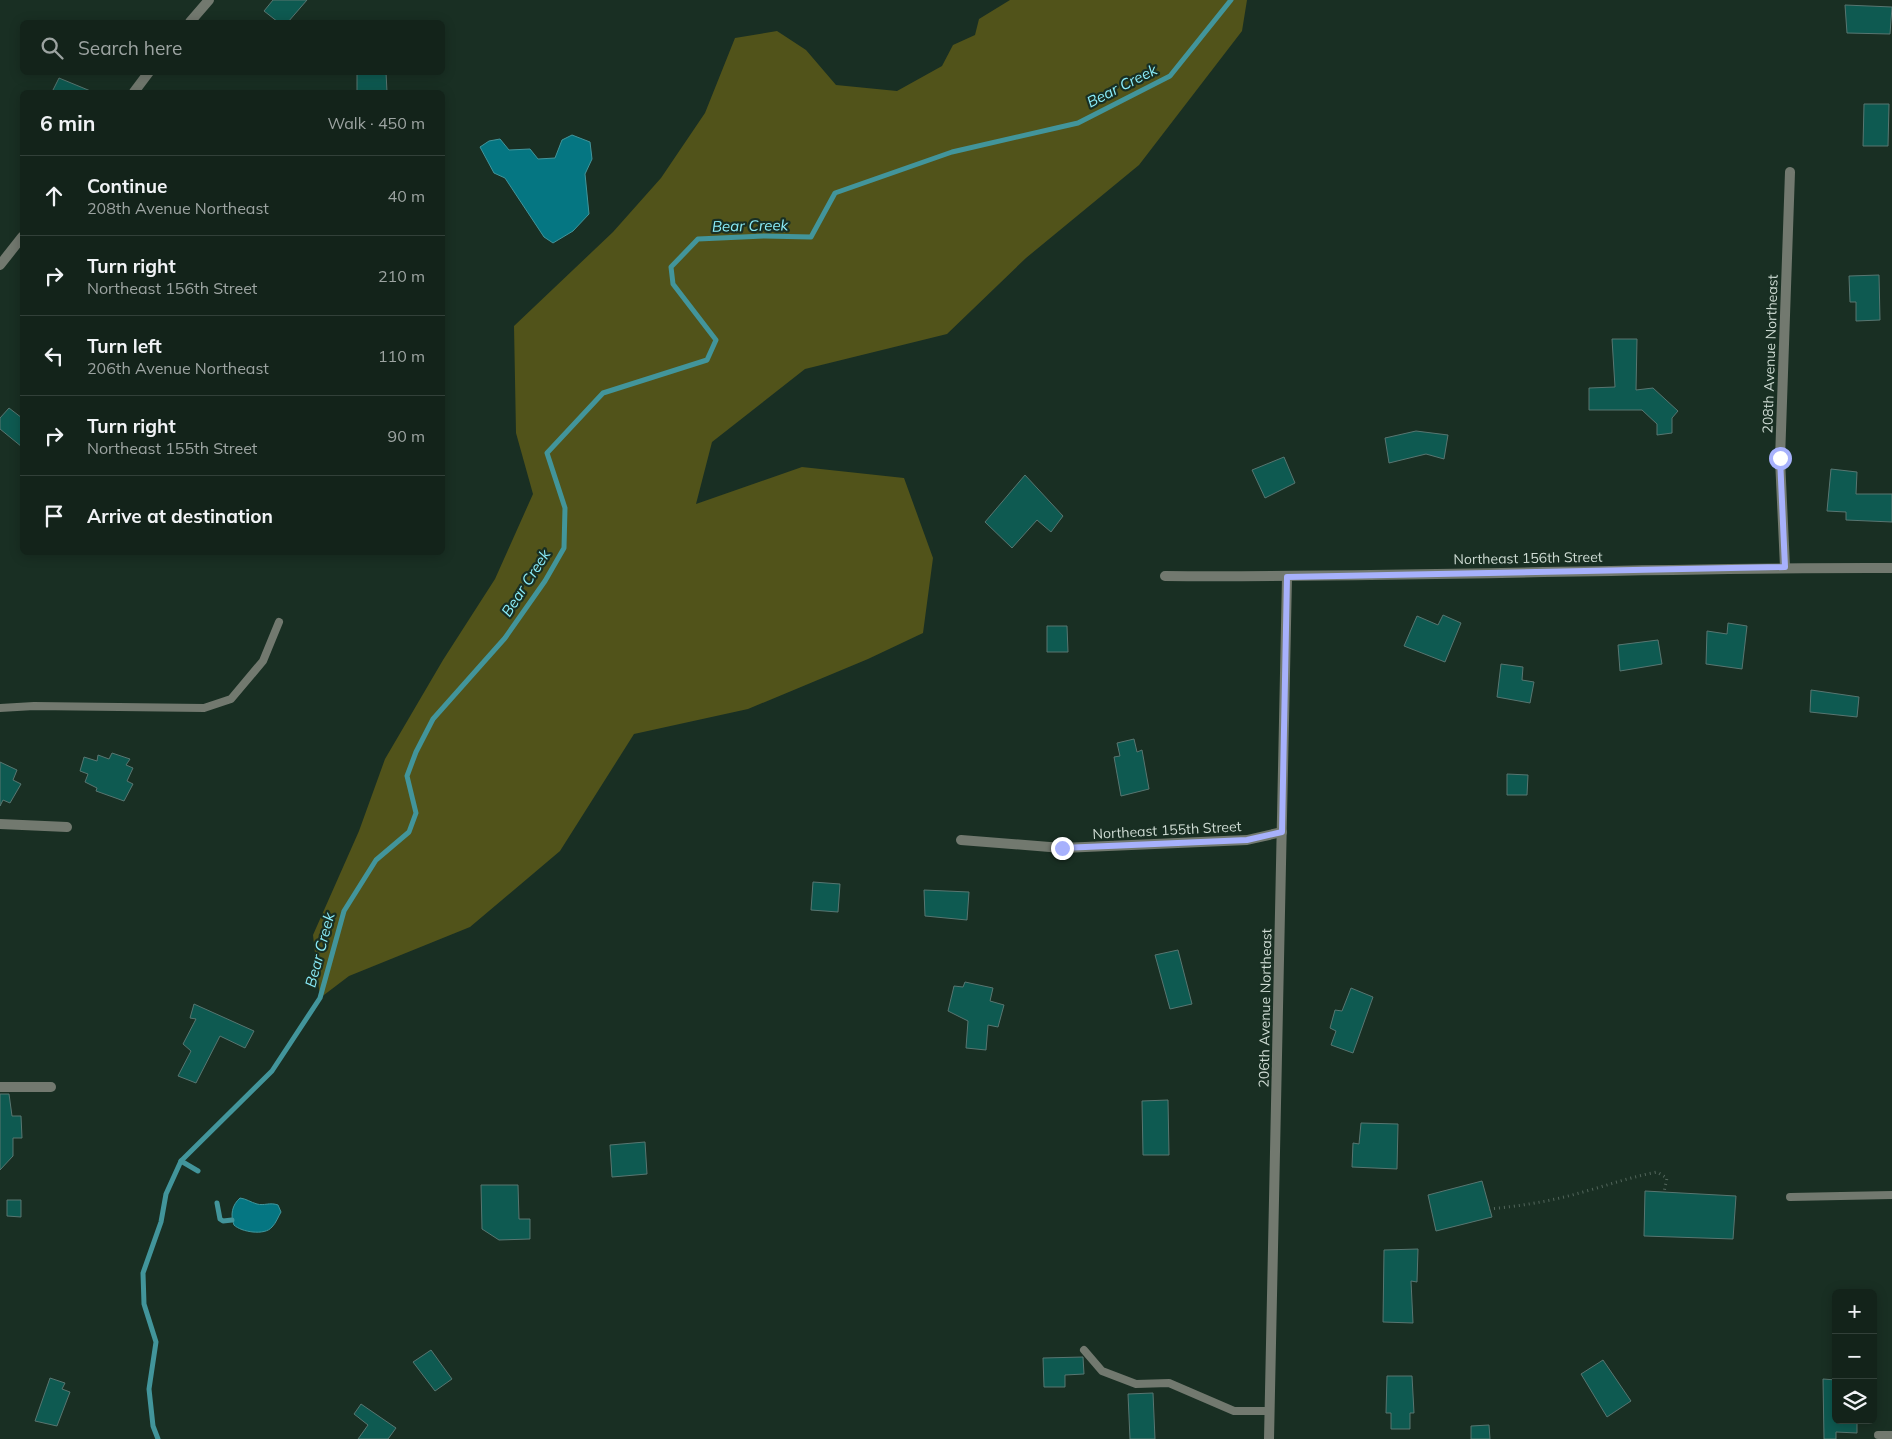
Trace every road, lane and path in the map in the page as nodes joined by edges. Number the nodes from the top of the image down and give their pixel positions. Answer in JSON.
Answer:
{"nodes":[{"id":1,"x":208,"y":0,"type":"edge"},
{"id":2,"x":192,"y":20,"type":"edge"},
{"id":3,"x":147,"y":75,"type":"edge"},
{"id":4,"x":136,"y":90,"type":"edge"},
{"id":5,"x":1790,"y":172,"type":"dead end"},
{"id":6,"x":20,"y":241,"type":"edge"},
{"id":7,"x":0,"y":265,"type":"edge"},
{"id":8,"x":1785,"y":567,"type":"junction"},
{"id":9,"x":1892,"y":568,"type":"edge"},
{"id":10,"x":1165,"y":576,"type":"dead end"},
{"id":11,"x":1287,"y":577,"type":"junction"},
{"id":12,"x":279,"y":622,"type":"dead end"},
{"id":13,"x":0,"y":708,"type":"edge"},
{"id":14,"x":0,"y":824,"type":"edge"},
{"id":15,"x":67,"y":827,"type":"dead end"},
{"id":16,"x":1282,"y":832,"type":"junction"},
{"id":17,"x":962,"y":840,"type":"dead end"},
{"id":18,"x":0,"y":1087,"type":"edge"},
{"id":19,"x":51,"y":1087,"type":"dead end"},
{"id":20,"x":1664,"y":1192,"type":"dead end"},
{"id":21,"x":1892,"y":1195,"type":"edge"},
{"id":22,"x":1790,"y":1197,"type":"dead end"},
{"id":23,"x":1489,"y":1209,"type":"dead end"},
{"id":24,"x":1084,"y":1350,"type":"dead end"},
{"id":25,"x":1270,"y":1411,"type":"junction"},
{"id":26,"x":1878,"y":1435,"type":"dead end"},
{"id":27,"x":1892,"y":1435,"type":"edge"},
{"id":28,"x":1269,"y":1439,"type":"edge"}],
"edges":[{"from":1,"to":2,"type":"street"},
{"from":3,"to":4,"type":"street"},
{"from":5,"to":8,"type":"street","name":"208th Avenue Northeast"},
{"from":6,"to":7,"type":"street"},
{"from":8,"to":9,"type":"street","name":"Northeast 156th Street"},
{"from":8,"to":11,"type":"street","name":"Northeast 156th Street"},
{"from":10,"to":11,"type":"street","name":"Northeast 156th Street"},
{"from":11,"to":16,"type":"street","name":"206th Avenue Northeast"},
{"from":12,"to":13,"type":"lane"},
{"from":14,"to":15,"type":"street"},
{"from":16,"to":17,"type":"street","name":"Northeast 155th Street"},
{"from":16,"to":25,"type":"street","name":"206th Avenue Northeast"},
{"from":18,"to":19,"type":"street"},
{"from":20,"to":23,"type":"path"},
{"from":21,"to":22,"type":"lane"},
{"from":24,"to":25,"type":"lane"},
{"from":25,"to":28,"type":"street","name":"206th Avenue Northeast"},
{"from":26,"to":27,"type":"lane"}]}
